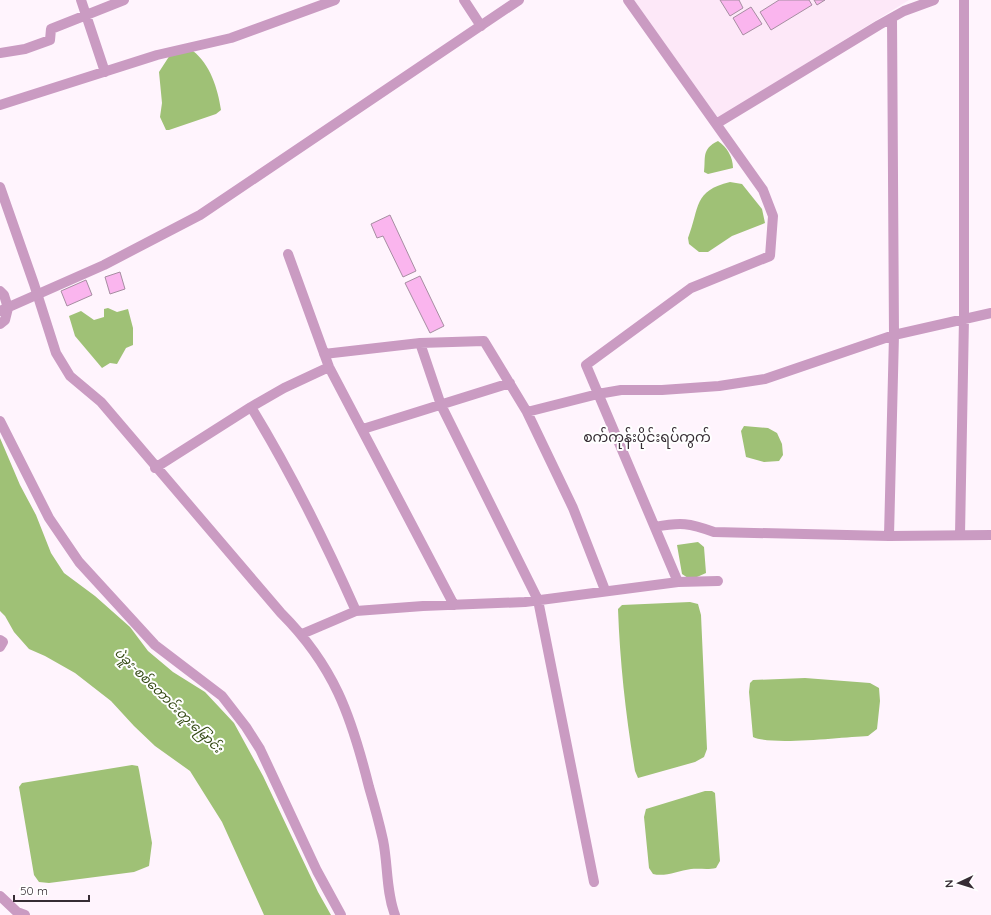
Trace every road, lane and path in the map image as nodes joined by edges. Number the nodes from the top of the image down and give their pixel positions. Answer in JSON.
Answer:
{"nodes":[{"id":1,"x":81,"y":0,"type":"edge"},
{"id":2,"x":124,"y":0,"type":"edge"},
{"id":3,"x":335,"y":0,"type":"edge"},
{"id":4,"x":464,"y":0,"type":"edge"},
{"id":5,"x":519,"y":0,"type":"edge"},
{"id":6,"x":628,"y":0,"type":"edge"},
{"id":7,"x":934,"y":0,"type":"edge"},
{"id":8,"x":964,"y":0,"type":"edge"},
{"id":9,"x":85,"y":15,"type":"junction"},
{"id":10,"x":892,"y":18,"type":"junction"},
{"id":11,"x":481,"y":26,"type":"junction"},
{"id":12,"x":0,"y":53,"type":"edge"},
{"id":13,"x":105,"y":72,"type":"junction"},
{"id":14,"x":0,"y":105,"type":"edge"},
{"id":15,"x":716,"y":124,"type":"junction"},
{"id":16,"x":0,"y":187,"type":"edge"},
{"id":17,"x":288,"y":254,"type":"dead end"},
{"id":18,"x":0,"y":291,"type":"edge"},
{"id":19,"x":37,"y":295,"type":"junction"},
{"id":20,"x":4,"y":310,"type":"edge"},
{"id":21,"x":991,"y":313,"type":"edge"},
{"id":22,"x":964,"y":318,"type":"junction"},
{"id":23,"x":0,"y":324,"type":"edge"},
{"id":24,"x":894,"y":335,"type":"junction"},
{"id":25,"x":420,"y":343,"type":"junction"},
{"id":26,"x":324,"y":354,"type":"junction"},
{"id":27,"x":329,"y":367,"type":"junction"},
{"id":28,"x":510,"y":383,"type":"junction"},
{"id":29,"x":598,"y":394,"type":"junction"},
{"id":30,"x":441,"y":405,"type":"junction"},
{"id":31,"x":251,"y":406,"type":"junction"},
{"id":32,"x":527,"y":412,"type":"junction"},
{"id":33,"x":0,"y":421,"type":"edge"},
{"id":34,"x":363,"y":429,"type":"junction"},
{"id":35,"x":155,"y":468,"type":"junction"},
{"id":36,"x":654,"y":527,"type":"junction"},
{"id":37,"x":960,"y":535,"type":"junction"},
{"id":38,"x":991,"y":535,"type":"edge"},
{"id":39,"x":889,"y":536,"type":"junction"},
{"id":40,"x":718,"y":581,"type":"dead end"},
{"id":41,"x":678,"y":582,"type":"junction"},
{"id":42,"x":606,"y":590,"type":"junction"},
{"id":43,"x":538,"y":600,"type":"junction"},
{"id":44,"x":454,"y":605,"type":"junction"},
{"id":45,"x":356,"y":611,"type":"junction"},
{"id":46,"x":302,"y":634,"type":"junction"},
{"id":47,"x":0,"y":640,"type":"edge"},
{"id":48,"x":0,"y":647,"type":"edge"},
{"id":49,"x":594,"y":882,"type":"dead end"},
{"id":50,"x":0,"y":896,"type":"edge"},
{"id":51,"x":25,"y":915,"type":"edge"},
{"id":52,"x":342,"y":915,"type":"edge"},
{"id":53,"x":396,"y":915,"type":"edge"}],
"edges":[{"from":1,"to":9,"type":"street"},
{"from":2,"to":9,"type":"street"},
{"from":3,"to":13,"type":"street"},
{"from":4,"to":11,"type":"street"},
{"from":5,"to":11,"type":"street"},
{"from":6,"to":15,"type":"street"},
{"from":7,"to":10,"type":"street"},
{"from":8,"to":22,"type":"street"},
{"from":9,"to":12,"type":"street"},
{"from":9,"to":13,"type":"street"},
{"from":10,"to":15,"type":"street"},
{"from":10,"to":24,"type":"street"},
{"from":11,"to":19,"type":"street"},
{"from":13,"to":14,"type":"street"},
{"from":15,"to":29,"type":"street"},
{"from":16,"to":19,"type":"street"},
{"from":17,"to":26,"type":"street"},
{"from":18,"to":20,"type":"street"},
{"from":19,"to":20,"type":"street"},
{"from":19,"to":35,"type":"street"},
{"from":20,"to":23,"type":"street"},
{"from":21,"to":22,"type":"street"},
{"from":22,"to":24,"type":"street"},
{"from":22,"to":37,"type":"street"},
{"from":24,"to":29,"type":"street"},
{"from":24,"to":39,"type":"street"},
{"from":25,"to":26,"type":"street"},
{"from":25,"to":28,"type":"street"},
{"from":25,"to":30,"type":"street"},
{"from":26,"to":27,"type":"street"},
{"from":27,"to":31,"type":"street"},
{"from":27,"to":34,"type":"street"},
{"from":28,"to":30,"type":"street"},
{"from":28,"to":32,"type":"street"},
{"from":29,"to":32,"type":"street"},
{"from":29,"to":36,"type":"street"},
{"from":30,"to":34,"type":"street"},
{"from":30,"to":43,"type":"street"},
{"from":31,"to":35,"type":"street"},
{"from":31,"to":45,"type":"street"},
{"from":32,"to":42,"type":"street"},
{"from":33,"to":52,"type":"street"},
{"from":34,"to":44,"type":"street"},
{"from":35,"to":46,"type":"street"},
{"from":36,"to":39,"type":"street"},
{"from":36,"to":41,"type":"street"},
{"from":37,"to":38,"type":"street"},
{"from":37,"to":39,"type":"street"},
{"from":40,"to":41,"type":"street"},
{"from":41,"to":42,"type":"street"},
{"from":42,"to":43,"type":"street"},
{"from":43,"to":44,"type":"street"},
{"from":43,"to":49,"type":"street"},
{"from":44,"to":45,"type":"street"},
{"from":45,"to":46,"type":"street"},
{"from":46,"to":53,"type":"street"},
{"from":47,"to":48,"type":"street"},
{"from":50,"to":51,"type":"street"}]}
